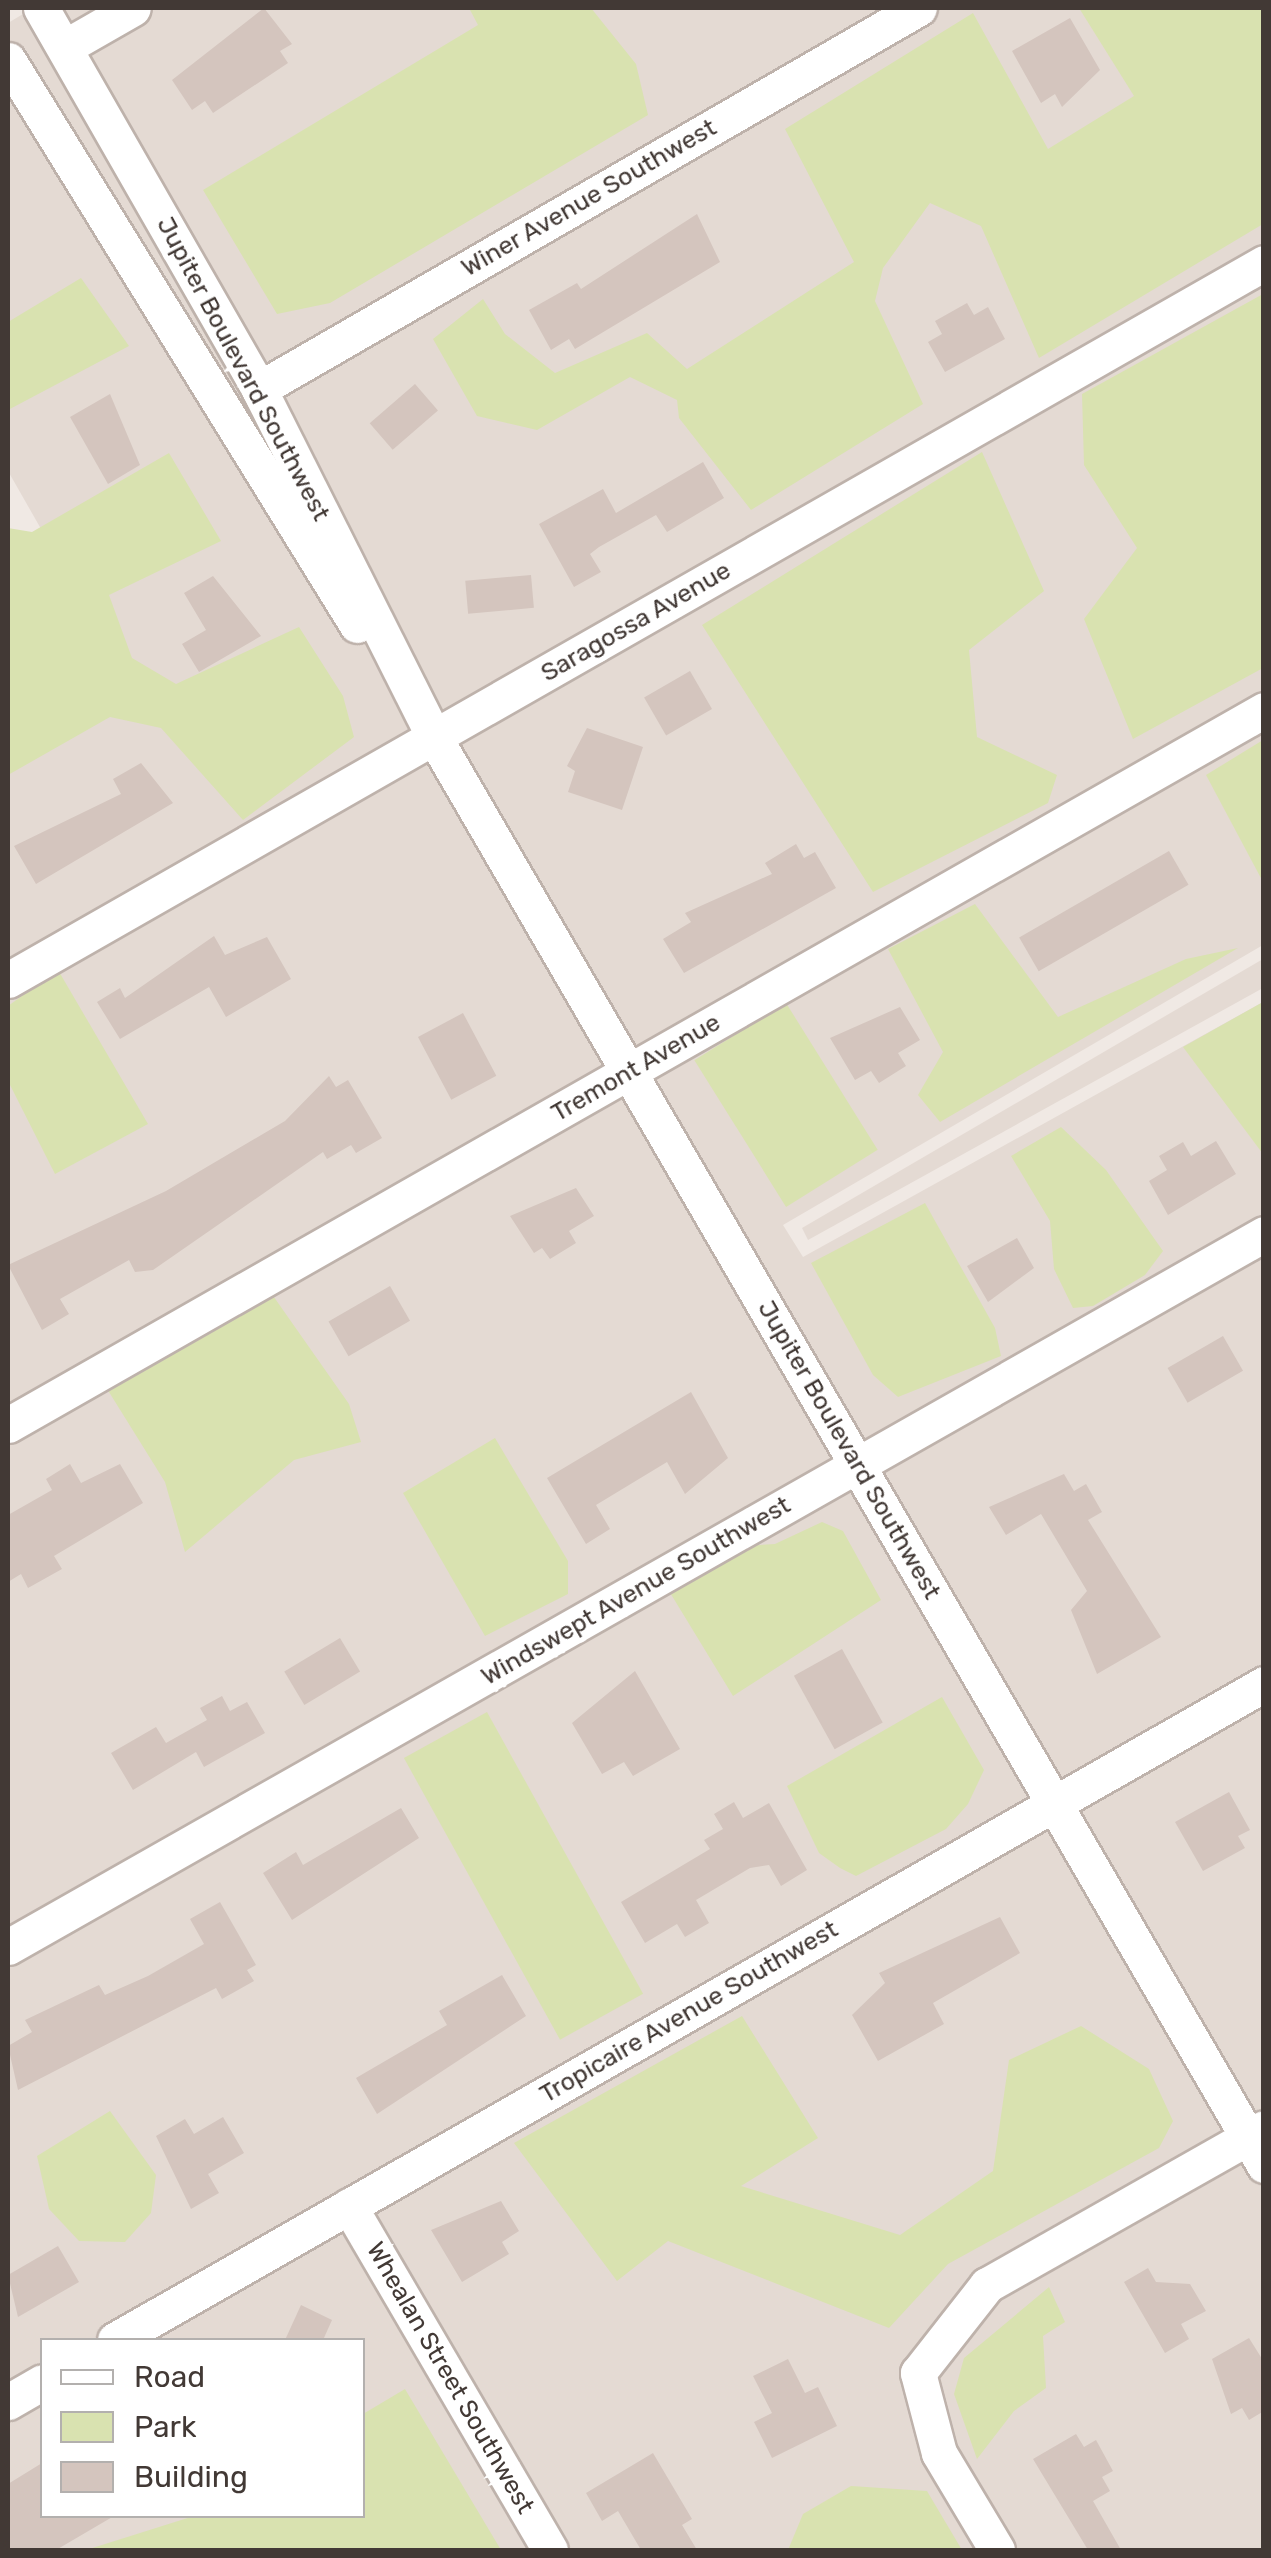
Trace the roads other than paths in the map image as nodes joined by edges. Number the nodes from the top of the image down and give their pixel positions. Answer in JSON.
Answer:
{"nodes":[{"id":1,"x":41,"y":8,"type":"edge"},
{"id":2,"x":133,"y":8,"type":"edge"},
{"id":3,"x":919,"y":8,"type":"edge"},
{"id":4,"x":65,"y":47,"type":"junction"},
{"id":5,"x":8,"y":60,"type":"edge"},
{"id":6,"x":1264,"y":264,"type":"edge"},
{"id":7,"x":259,"y":389,"type":"junction"},
{"id":8,"x":1264,"y":710,"type":"edge"},
{"id":9,"x":434,"y":737,"type":"junction"},
{"id":10,"x":8,"y":980,"type":"edge"},
{"id":11,"x":630,"y":1072,"type":"junction"},
{"id":12,"x":1264,"y":1234,"type":"edge"},
{"id":13,"x":8,"y":1424,"type":"edge"},
{"id":14,"x":857,"y":1466,"type":"junction"},
{"id":15,"x":1264,"y":1684,"type":"edge"},
{"id":16,"x":1056,"y":1802,"type":"junction"},
{"id":17,"x":8,"y":1947,"type":"edge"},
{"id":18,"x":1258,"y":2143,"type":"edge"},
{"id":19,"x":350,"y":2206,"type":"junction"},
{"id":20,"x":119,"y":2338,"type":"edge"},
{"id":21,"x":40,"y":2383,"type":"edge"},
{"id":22,"x":8,"y":2402,"type":"edge"},
{"id":23,"x":550,"y":2550,"type":"edge"},
{"id":24,"x":997,"y":2550,"type":"edge"}],
"edges":[{"from":1,"to":4,"type":"street","name":"Jupiter Boulevard Southwest"},
{"from":2,"to":4,"type":"street"},
{"from":3,"to":7,"type":"street","name":"Winer Avenue Southwest"},
{"from":4,"to":7,"type":"street","name":"Jupiter Boulevard Southwest"},
{"from":5,"to":9,"type":"street","name":"Jupiter Boulevard Southwest"},
{"from":6,"to":9,"type":"street","name":"Saragossa Avenue"},
{"from":7,"to":9,"type":"street","name":"Jupiter Boulevard Southwest"},
{"from":8,"to":11,"type":"street","name":"Tremont Avenue"},
{"from":9,"to":10,"type":"street","name":"Saragossa Avenue"},
{"from":9,"to":11,"type":"street","name":"Jupiter Boulevard Southwest"},
{"from":11,"to":13,"type":"street","name":"Tremont Avenue"},
{"from":11,"to":14,"type":"street","name":"Jupiter Boulevard Southwest"},
{"from":12,"to":14,"type":"street","name":"Windswept Avenue Southwest"},
{"from":14,"to":16,"type":"street","name":"Jupiter Boulevard Southwest"},
{"from":14,"to":17,"type":"street","name":"Windswept Avenue Southwest"},
{"from":15,"to":16,"type":"street","name":"Tropicaire Avenue Southwest"},
{"from":16,"to":18,"type":"street","name":"Jupiter Boulevard Southwest"},
{"from":16,"to":19,"type":"street","name":"Tropicaire Avenue Southwest"},
{"from":18,"to":24,"type":"street"},
{"from":19,"to":20,"type":"street","name":"Tropicaire Avenue Southwest"},
{"from":19,"to":23,"type":"street","name":"Whealan Street Southwest"},
{"from":21,"to":22,"type":"street"}]}
